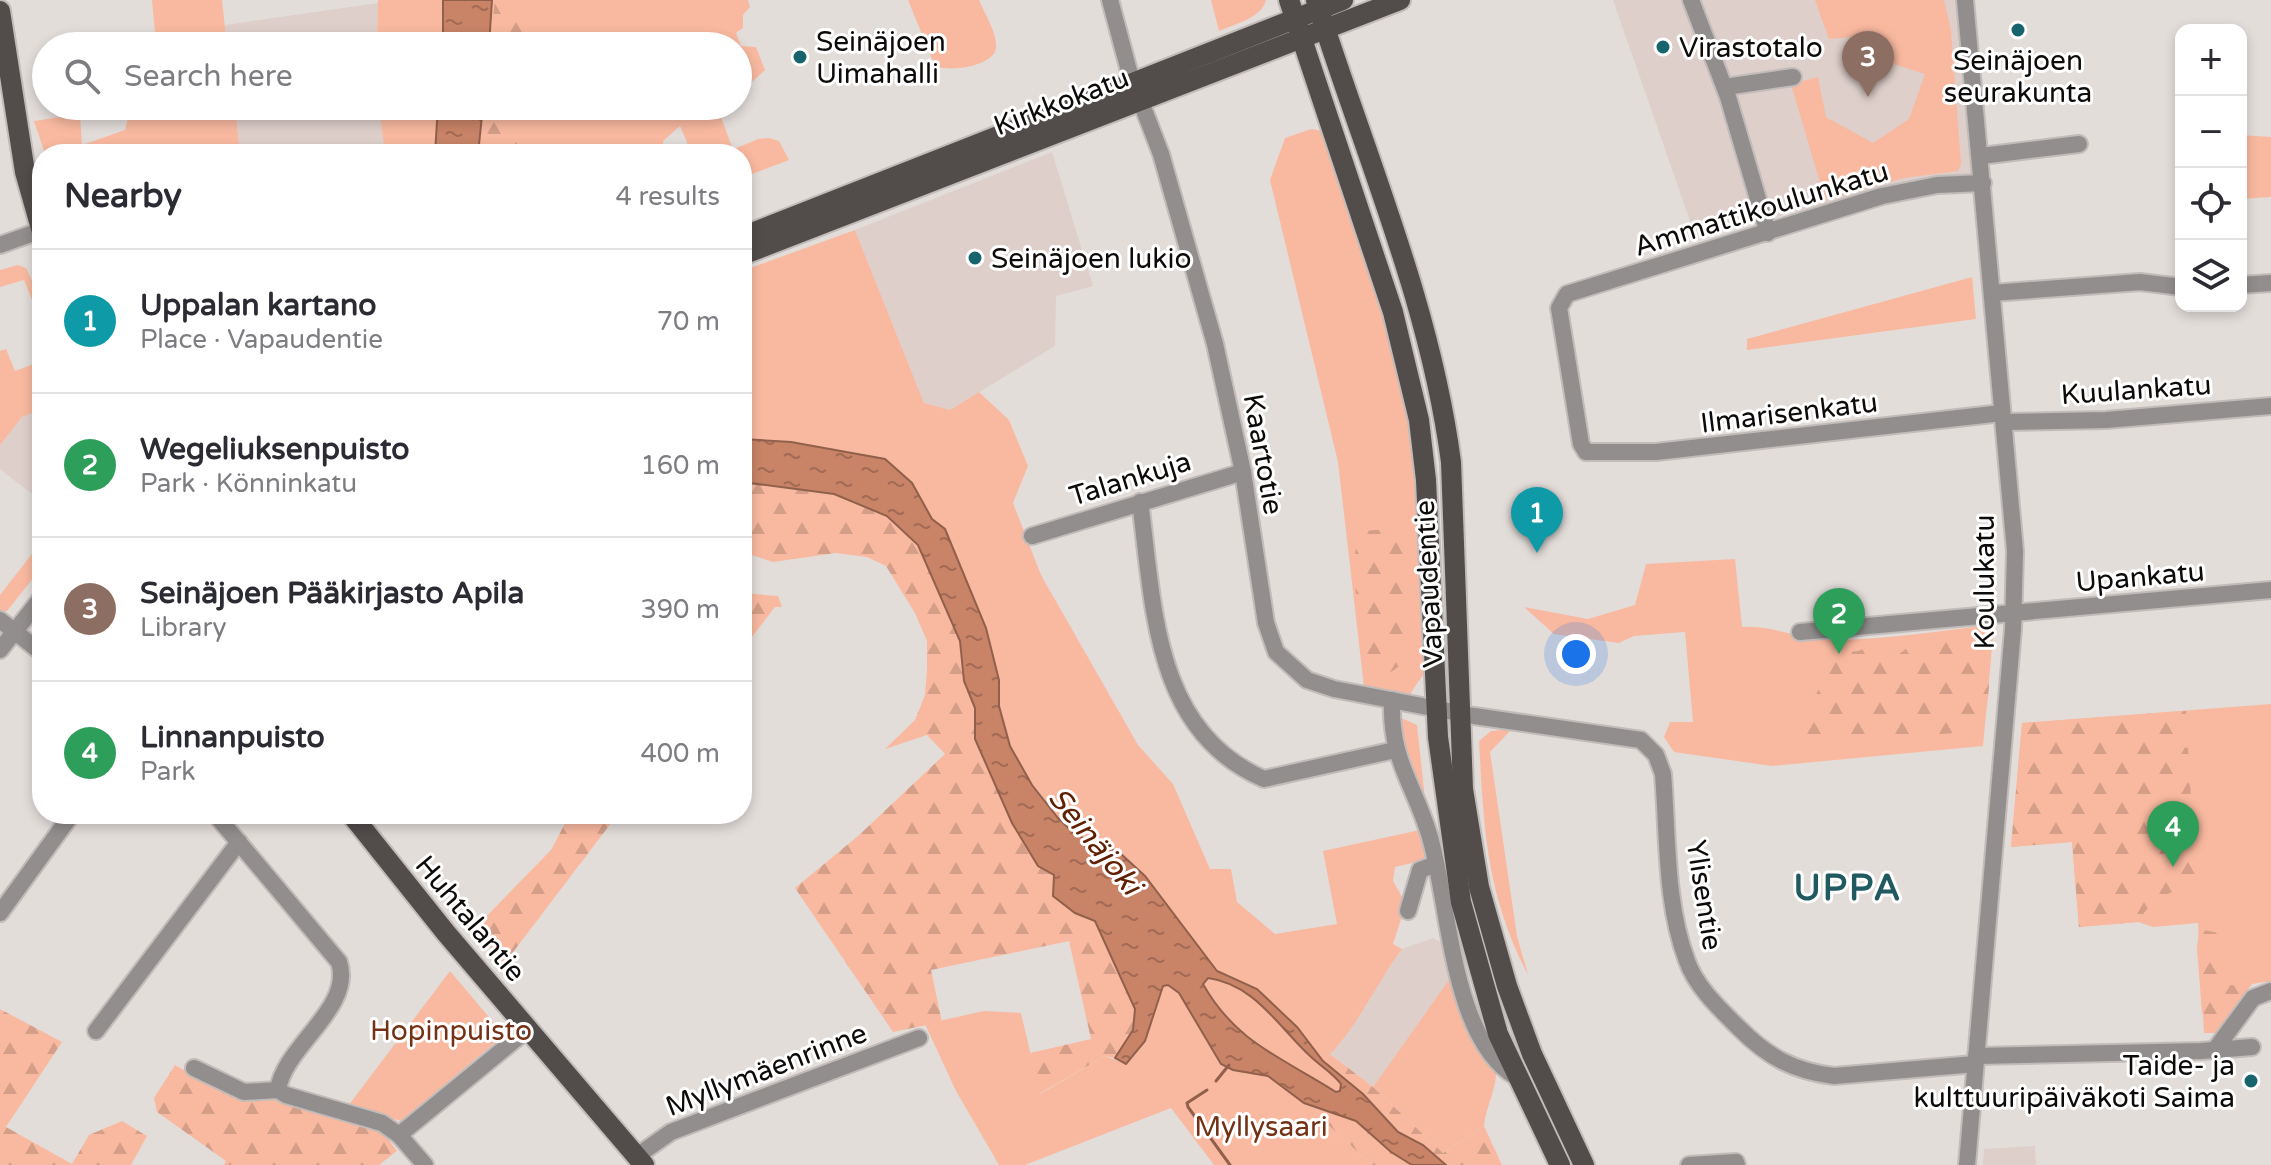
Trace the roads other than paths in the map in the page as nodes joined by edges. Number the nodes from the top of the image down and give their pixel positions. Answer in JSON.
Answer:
{"nodes":[{"id":1,"x":1110,"y":0,"type":"edge"},
{"id":2,"x":1343,"y":0,"type":"edge"},
{"id":3,"x":1400,"y":0,"type":"edge"},
{"id":4,"x":1691,"y":0,"type":"edge"},
{"id":5,"x":1966,"y":0,"type":"edge"},
{"id":6,"x":1292,"y":9,"type":"edge"},
{"id":7,"x":0,"y":11,"type":"edge"},
{"id":8,"x":1320,"y":13,"type":"edge"},
{"id":9,"x":1302,"y":38,"type":"junction"},
{"id":10,"x":1793,"y":77,"type":"dead end"},
{"id":11,"x":1725,"y":87,"type":"junction"},
{"id":12,"x":1139,"y":92,"type":"junction"},
{"id":13,"x":17,"y":115,"type":"junction"},
{"id":14,"x":2079,"y":144,"type":"dead end"},
{"id":15,"x":1981,"y":156,"type":"junction"},
{"id":16,"x":32,"y":162,"type":"edge"},
{"id":17,"x":1983,"y":183,"type":"junction"},
{"id":18,"x":32,"y":196,"type":"edge"},
{"id":19,"x":752,"y":233,"type":"edge"},
{"id":20,"x":1768,"y":233,"type":"junction"},
{"id":21,"x":32,"y":234,"type":"edge"},
{"id":22,"x":0,"y":245,"type":"edge"},
{"id":23,"x":752,"y":251,"type":"edge"},
{"id":24,"x":2271,"y":283,"type":"edge"},
{"id":25,"x":2247,"y":285,"type":"edge"},
{"id":26,"x":2175,"y":286,"type":"edge"},
{"id":27,"x":1992,"y":293,"type":"junction"},
{"id":28,"x":2271,"y":406,"type":"edge"},
{"id":29,"x":2003,"y":418,"type":"junction"},
{"id":30,"x":1582,"y":448,"type":"joint"},
{"id":31,"x":1243,"y":472,"type":"junction"},
{"id":32,"x":1140,"y":502,"type":"junction"},
{"id":33,"x":1032,"y":536,"type":"dead end"},
{"id":34,"x":2271,"y":590,"type":"edge"},
{"id":35,"x":32,"y":610,"type":"edge"},
{"id":36,"x":2014,"y":613,"type":"junction"},
{"id":37,"x":0,"y":620,"type":"edge"},
{"id":38,"x":14,"y":632,"type":"junction"},
{"id":39,"x":1800,"y":632,"type":"dead end"},
{"id":40,"x":32,"y":646,"type":"edge"},
{"id":41,"x":0,"y":650,"type":"edge"},
{"id":42,"x":1392,"y":700,"type":"junction"},
{"id":43,"x":1436,"y":708,"type":"junction"},
{"id":44,"x":1461,"y":714,"type":"junction"},
{"id":45,"x":1395,"y":750,"type":"junction"},
{"id":46,"x":65,"y":824,"type":"edge"},
{"id":47,"x":224,"y":824,"type":"edge"},
{"id":48,"x":359,"y":824,"type":"edge"},
{"id":49,"x":239,"y":842,"type":"junction"},
{"id":50,"x":1436,"y":864,"type":"junction"},
{"id":51,"x":1408,"y":911,"type":"dead end"},
{"id":52,"x":0,"y":913,"type":"edge"},
{"id":53,"x":2271,"y":991,"type":"edge"},
{"id":54,"x":528,"y":1029,"type":"junction"},
{"id":55,"x":96,"y":1031,"type":"dead end"},
{"id":56,"x":919,"y":1038,"type":"dead end"},
{"id":57,"x":2252,"y":1047,"type":"dead end"},
{"id":58,"x":2214,"y":1051,"type":"junction"},
{"id":59,"x":1976,"y":1060,"type":"junction"},
{"id":60,"x":194,"y":1068,"type":"dead end"},
{"id":61,"x":1516,"y":1077,"type":"junction"},
{"id":62,"x":278,"y":1090,"type":"junction"},
{"id":63,"x":399,"y":1135,"type":"junction"},
{"id":64,"x":641,"y":1161,"type":"edge"},
{"id":65,"x":425,"y":1165,"type":"edge"},
{"id":66,"x":1560,"y":1165,"type":"edge"},
{"id":67,"x":1584,"y":1165,"type":"edge"},
{"id":68,"x":1689,"y":1165,"type":"edge"},
{"id":69,"x":1737,"y":1165,"type":"edge"},
{"id":70,"x":1967,"y":1165,"type":"edge"}],
"edges":[{"from":1,"to":12,"type":"street","name":"Kaartotie"},
{"from":2,"to":8,"type":"main road","name":"Kirkkokatu"},
{"from":3,"to":8,"type":"main road","name":"Kirkkokatu"},
{"from":4,"to":11,"type":"street"},
{"from":5,"to":15,"type":"street","name":"Koulukatu"},
{"from":6,"to":8,"type":"main road","name":"Kirkkokatu"},
{"from":6,"to":9,"type":"main road","name":"Vapaudentie"},
{"from":6,"to":12,"type":"main road","name":"Kirkkokatu"},
{"from":7,"to":13,"type":"main road"},
{"from":8,"to":9,"type":"main road","name":"Kirkkokatu"},
{"from":8,"to":44,"type":"main road","name":"Vapaudentie"},
{"from":9,"to":12,"type":"main road","name":"Kirkkokatu"},
{"from":9,"to":43,"type":"main road","name":"Vapaudentie"},
{"from":10,"to":11,"type":"street"},
{"from":11,"to":20,"type":"street"},
{"from":12,"to":19,"type":"main road","name":"Kirkkokatu"},
{"from":12,"to":23,"type":"main road","name":"Kirkkokatu"},
{"from":12,"to":31,"type":"street","name":"Kaartotie"},
{"from":13,"to":16,"type":"main road"},
{"from":13,"to":18,"type":"main road"},
{"from":14,"to":15,"type":"street"},
{"from":15,"to":17,"type":"street","name":"Koulukatu"},
{"from":17,"to":20,"type":"street","name":"Ammattikoulunkatu"},
{"from":17,"to":27,"type":"street","name":"Koulukatu"},
{"from":20,"to":30,"type":"street","name":"Ammattikoulunkatu"},
{"from":21,"to":22,"type":"street"},
{"from":24,"to":25,"type":"street"},
{"from":26,"to":27,"type":"street"},
{"from":27,"to":29,"type":"street","name":"Koulukatu"},
{"from":28,"to":29,"type":"street","name":"Kuulankatu"},
{"from":29,"to":30,"type":"street","name":"Ilmarisenkatu"},
{"from":29,"to":36,"type":"street","name":"Koulukatu"},
{"from":31,"to":32,"type":"street","name":"Talankuja"},
{"from":31,"to":42,"type":"street","name":"Kaartotie"},
{"from":32,"to":33,"type":"street","name":"Talankuja"},
{"from":32,"to":45,"type":"street"},
{"from":34,"to":36,"type":"street","name":"Upankatu"},
{"from":35,"to":38,"type":"street"},
{"from":36,"to":39,"type":"street","name":"Upankatu"},
{"from":36,"to":59,"type":"street","name":"Koulukatu"},
{"from":37,"to":38,"type":"street"},
{"from":38,"to":40,"type":"street"},
{"from":38,"to":41,"type":"street"},
{"from":42,"to":43,"type":"street","name":"Kaartotie"},
{"from":42,"to":45,"type":"street"},
{"from":43,"to":44,"type":"street","name":"Ylisentie"},
{"from":43,"to":61,"type":"main road","name":"Vapaudentie"},
{"from":44,"to":59,"type":"street","name":"Ylisentie"},
{"from":44,"to":67,"type":"main road","name":"Vapaudentie"},
{"from":45,"to":50,"type":"street"},
{"from":46,"to":52,"type":"street"},
{"from":47,"to":49,"type":"street"},
{"from":48,"to":54,"type":"main road","name":"Huhtalantie"},
{"from":49,"to":55,"type":"street"},
{"from":49,"to":62,"type":"street"},
{"from":50,"to":51,"type":"street"},
{"from":50,"to":61,"type":"street"},
{"from":53,"to":58,"type":"street"},
{"from":54,"to":63,"type":"street"},
{"from":54,"to":64,"type":"main road","name":"Huhtalantie"},
{"from":56,"to":64,"type":"street","name":"Myllymäenrinne"},
{"from":57,"to":58,"type":"street","name":"Ylisentie"},
{"from":58,"to":59,"type":"street","name":"Ylisentie"},
{"from":59,"to":70,"type":"street","name":"Koulukatu"},
{"from":60,"to":62,"type":"street"},
{"from":61,"to":66,"type":"main road","name":"Vapaudentie"},
{"from":62,"to":63,"type":"street"},
{"from":63,"to":65,"type":"street"},
{"from":68,"to":69,"type":"street"}]}
